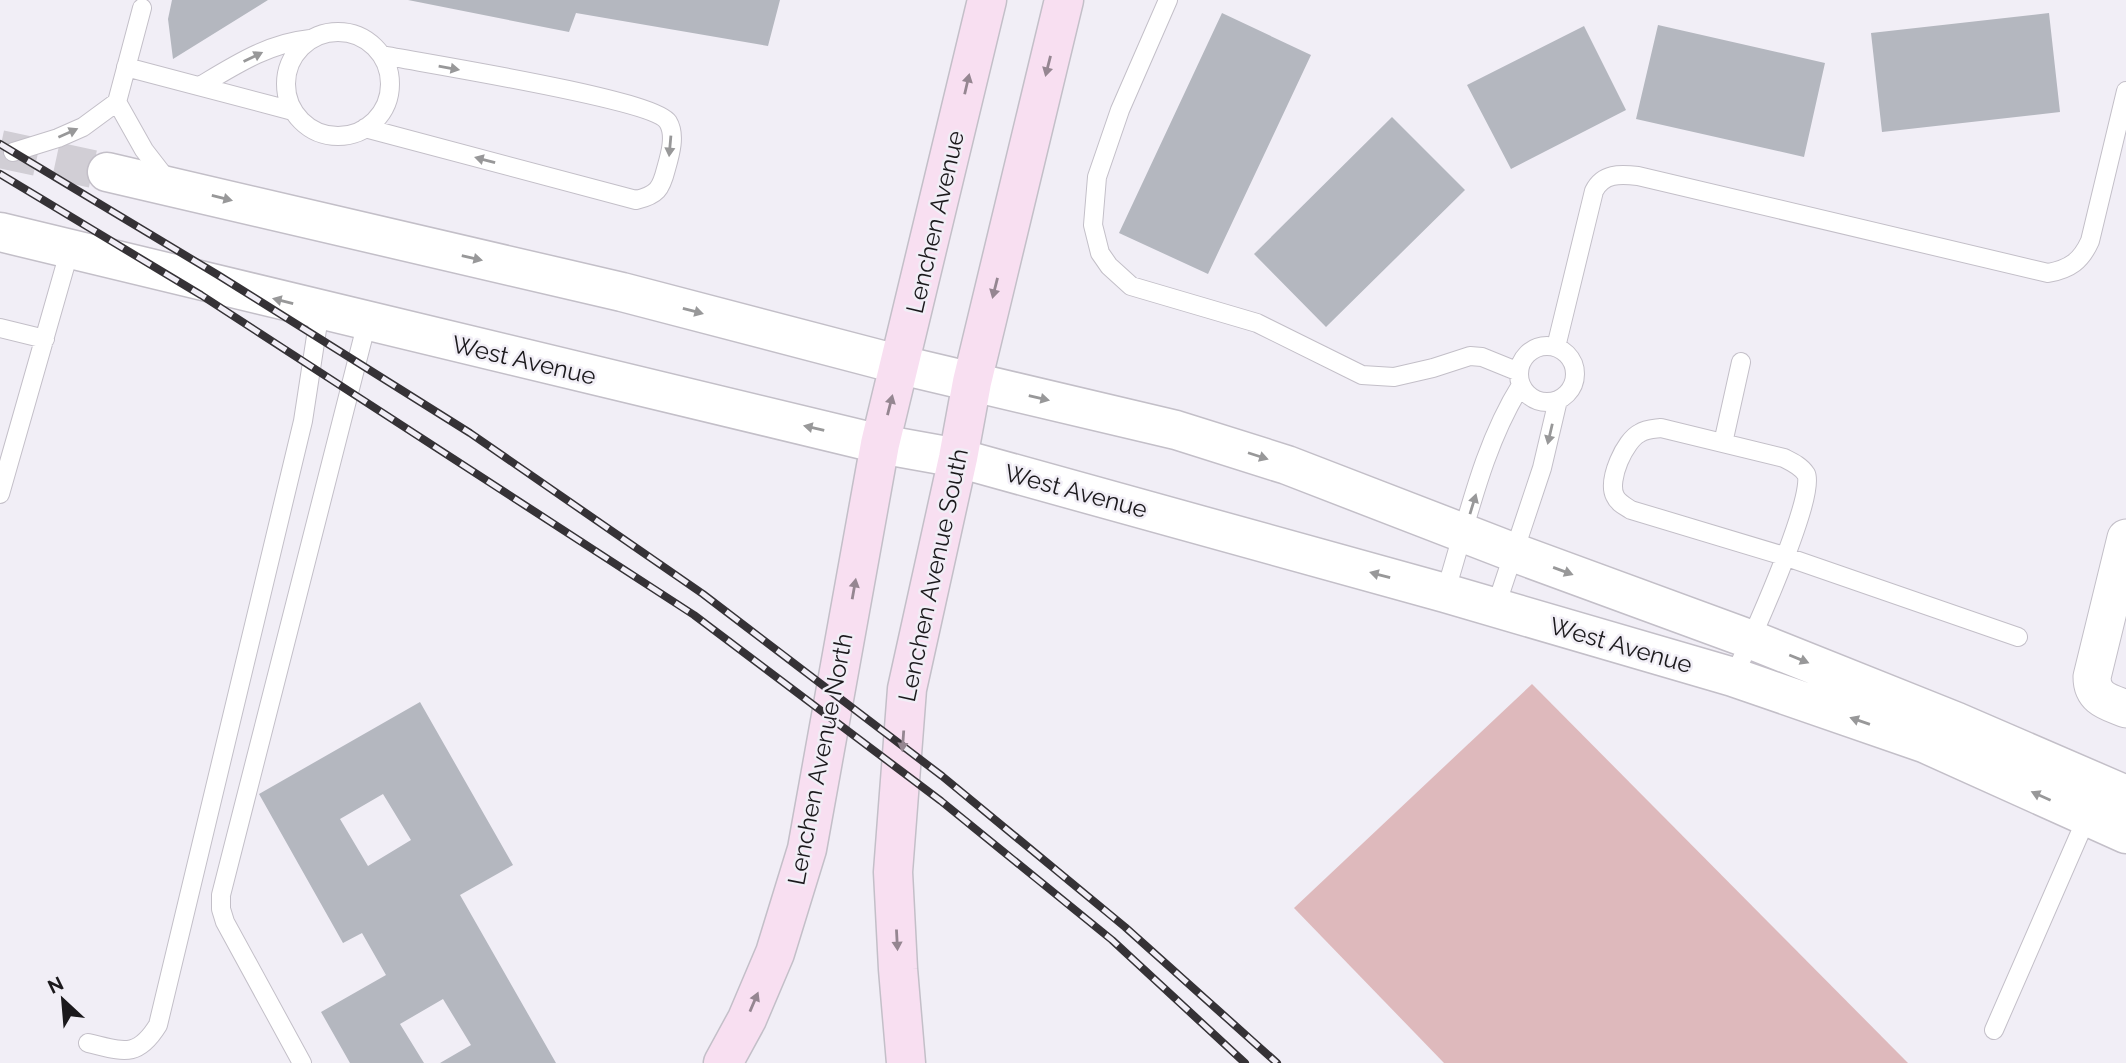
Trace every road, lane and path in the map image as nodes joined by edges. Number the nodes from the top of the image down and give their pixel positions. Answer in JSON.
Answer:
{"nodes":[{"id":1,"x":987,"y":0,"type":"edge"},
{"id":2,"x":1064,"y":0,"type":"edge"},
{"id":3,"x":1168,"y":0,"type":"edge"},
{"id":4,"x":142,"y":8,"type":"dead end"},
{"id":5,"x":310,"y":39,"type":"junction"},
{"id":6,"x":382,"y":55,"type":"junction"},
{"id":7,"x":126,"y":67,"type":"junction"},
{"id":8,"x":200,"y":86,"type":"junction"},
{"id":9,"x":2126,"y":90,"type":"edge"},
{"id":10,"x":117,"y":102,"type":"junction"},
{"id":11,"x":293,"y":111,"type":"junction"},
{"id":12,"x":365,"y":128,"type":"junction"},
{"id":13,"x":13,"y":152,"type":"dead end"},
{"id":14,"x":107,"y":172,"type":"tunnel mouth"},
{"id":15,"x":172,"y":185,"type":"junction"},
{"id":16,"x":0,"y":232,"type":"edge"},
{"id":17,"x":70,"y":249,"type":"junction"},
{"id":18,"x":320,"y":310,"type":"junction"},
{"id":19,"x":368,"y":322,"type":"junction"},
{"id":20,"x":0,"y":328,"type":"edge"},
{"id":21,"x":44,"y":339,"type":"junction"},
{"id":22,"x":1556,"y":347,"type":"junction"},
{"id":23,"x":1741,"y":362,"type":"dead end"},
{"id":24,"x":901,"y":365,"type":"junction"},
{"id":25,"x":1520,"y":378,"type":"junction"},
{"id":26,"x":972,"y":382,"type":"junction"},
{"id":27,"x":1558,"y":400,"type":"junction"},
{"id":28,"x":1723,"y":443,"type":"junction"},
{"id":29,"x":880,"y":444,"type":"junction"},
{"id":30,"x":958,"y":458,"type":"junction"},
{"id":31,"x":0,"y":494,"type":"edge"},
{"id":32,"x":1464,"y":533,"type":"junction"},
{"id":33,"x":2126,"y":538,"type":"edge"},
{"id":34,"x":1515,"y":553,"type":"junction"},
{"id":35,"x":1784,"y":556,"type":"junction"},
{"id":36,"x":1445,"y":593,"type":"junction"},
{"id":37,"x":1495,"y":609,"type":"junction"},
{"id":38,"x":2018,"y":637,"type":"dead end"},
{"id":39,"x":1752,"y":640,"type":"junction"},
{"id":40,"x":1733,"y":677,"type":"junction"},
{"id":41,"x":2126,"y":709,"type":"edge"},
{"id":42,"x":2126,"y":795,"type":"edge"},
{"id":43,"x":2087,"y":817,"type":"junction"},
{"id":44,"x":2126,"y":834,"type":"edge"},
{"id":45,"x":1994,"y":1030,"type":"dead end"},
{"id":46,"x":88,"y":1043,"type":"dead end"},
{"id":47,"x":302,"y":1063,"type":"edge"},
{"id":48,"x":723,"y":1063,"type":"edge"},
{"id":49,"x":906,"y":1063,"type":"edge"}],
"edges":[{"from":24,"to":1,"type":"main road","name":"Lenchen Avenue","one_way":true},
{"from":2,"to":26,"type":"main road","one_way":true},
{"from":3,"to":25,"type":"lane"},
{"from":4,"to":7,"type":"lane"},
{"from":5,"to":6,"type":"lane"},
{"from":8,"to":5,"type":"lane","one_way":true},
{"from":5,"to":11,"type":"lane"},
{"from":6,"to":12,"type":"lane"},
{"from":6,"to":12,"type":"lane","one_way":true},
{"from":7,"to":8,"type":"lane"},
{"from":7,"to":10,"type":"lane"},
{"from":8,"to":11,"type":"lane"},
{"from":9,"to":22,"type":"lane"},
{"from":13,"to":10,"type":"lane","one_way":true},
{"from":10,"to":15,"type":"lane"},
{"from":11,"to":12,"type":"lane"},
{"from":14,"to":15,"type":"street","name":"West Avenue"},
{"from":15,"to":24,"type":"street","name":"West Avenue","one_way":true},
{"from":16,"to":17,"type":"street","name":"West Avenue"},
{"from":18,"to":17,"type":"street","name":"West Avenue","one_way":true},
{"from":17,"to":21,"type":"lane"},
{"from":18,"to":19,"type":"street","name":"West Avenue"},
{"from":18,"to":46,"type":"lane"},
{"from":29,"to":19,"type":"street","name":"West Avenue","one_way":true},
{"from":19,"to":47,"type":"lane"},
{"from":20,"to":21,"type":"lane"},
{"from":21,"to":31,"type":"lane"},
{"from":22,"to":25,"type":"lane"},
{"from":22,"to":27,"type":"lane"},
{"from":23,"to":28,"type":"lane"},
{"from":24,"to":26,"type":"street","name":"West Avenue"},
{"from":29,"to":24,"type":"main road","name":"Lenchen Avenue","one_way":true},
{"from":25,"to":27,"type":"lane"},
{"from":32,"to":25,"type":"lane","one_way":true},
{"from":26,"to":30,"type":"main road","name":"Lenchen Avenue South"},
{"from":26,"to":32,"type":"street","name":"West Avenue","one_way":true},
{"from":27,"to":34,"type":"lane","one_way":true},
{"from":28,"to":35,"type":"lane"},
{"from":28,"to":35,"type":"lane"},
{"from":29,"to":30,"type":"street","name":"West Avenue"},
{"from":48,"to":29,"type":"main road","name":"Lenchen Avenue North","one_way":true},
{"from":36,"to":30,"type":"street","name":"West Avenue","one_way":true},
{"from":30,"to":49,"type":"main road","name":"Lenchen Avenue South","one_way":true},
{"from":32,"to":34,"type":"street","name":"West Avenue"},
{"from":32,"to":36,"type":"lane"},
{"from":33,"to":41,"type":"street"},
{"from":34,"to":37,"type":"lane"},
{"from":34,"to":39,"type":"street","name":"West Avenue","one_way":true},
{"from":35,"to":38,"type":"lane"},
{"from":35,"to":39,"type":"lane"},
{"from":36,"to":37,"type":"street","name":"West Avenue"},
{"from":37,"to":40,"type":"street","name":"West Avenue"},
{"from":39,"to":40,"type":"lane"},
{"from":39,"to":42,"type":"street","name":"West Avenue","one_way":true},
{"from":43,"to":40,"type":"street","name":"West Avenue","one_way":true},
{"from":43,"to":44,"type":"street","name":"West Avenue"},
{"from":43,"to":45,"type":"lane"}]}
